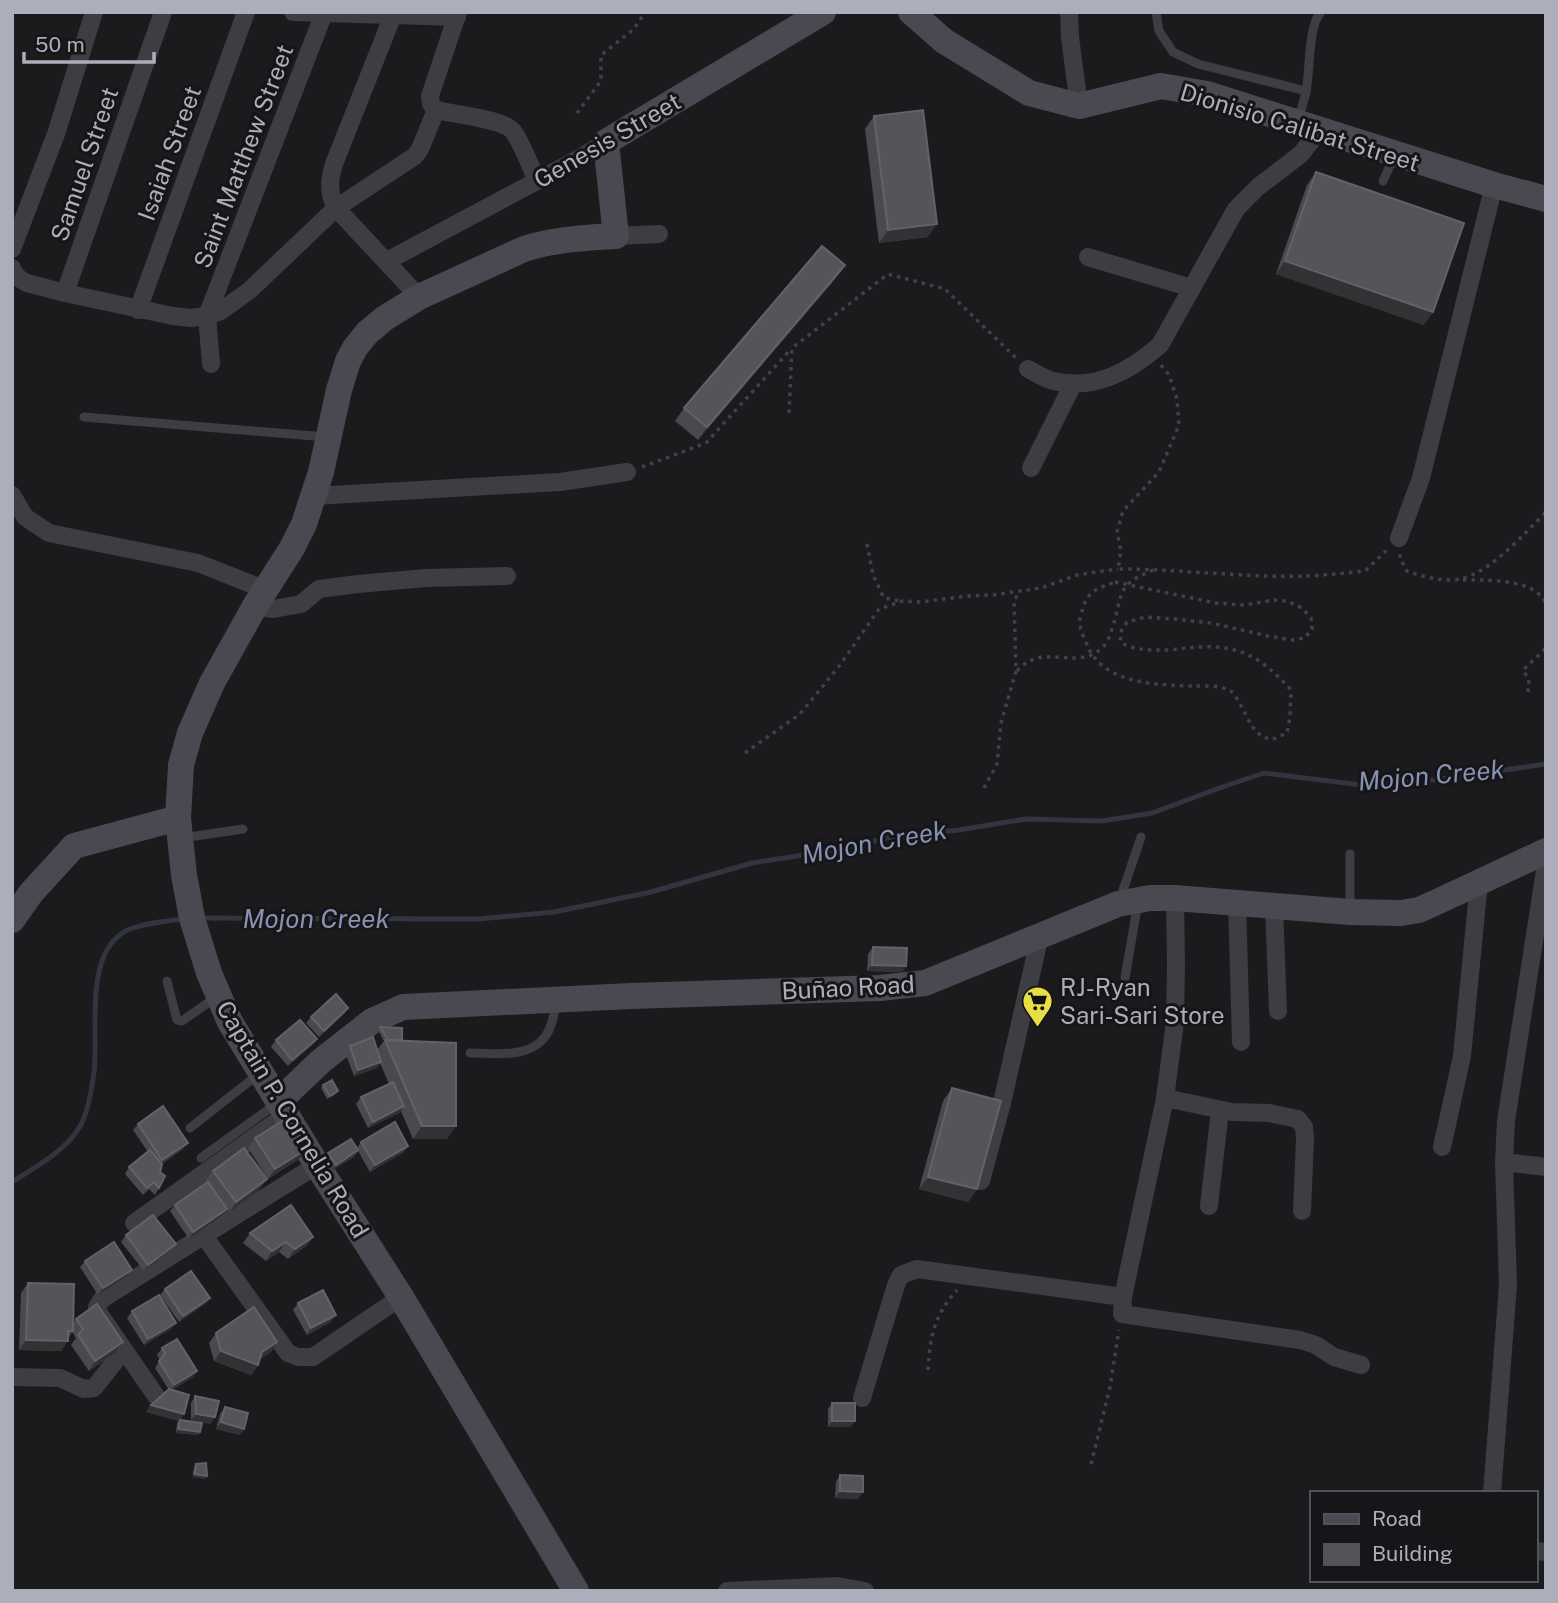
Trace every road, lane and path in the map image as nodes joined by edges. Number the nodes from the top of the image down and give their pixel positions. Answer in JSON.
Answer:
{"nodes":[{"id":1,"x":94,"y":12,"type":"edge"},
{"id":2,"x":163,"y":12,"type":"edge"},
{"id":3,"x":246,"y":12,"type":"edge"},
{"id":4,"x":293,"y":12,"type":"edge"},
{"id":5,"x":645,"y":12,"type":"edge"},
{"id":6,"x":823,"y":12,"type":"edge"},
{"id":7,"x":911,"y":12,"type":"edge"},
{"id":8,"x":1069,"y":12,"type":"edge"},
{"id":9,"x":1156,"y":12,"type":"edge"},
{"id":10,"x":1321,"y":12,"type":"edge"},
{"id":11,"x":324,"y":13,"type":"edge"},
{"id":12,"x":393,"y":15,"type":"junction"},
{"id":13,"x":458,"y":15,"type":"edge"},
{"id":14,"x":1306,"y":91,"type":"junction"},
{"id":15,"x":1079,"y":106,"type":"junction"},
{"id":16,"x":436,"y":110,"type":"junction"},
{"id":17,"x":578,"y":113,"type":"dead end"},
{"id":18,"x":1308,"y":127,"type":"junction"},
{"id":19,"x":606,"y":142,"type":"junction"},
{"id":20,"x":1395,"y":154,"type":"junction"},
{"id":21,"x":537,"y":181,"type":"junction"},
{"id":22,"x":1383,"y":181,"type":"dead end"},
{"id":23,"x":1493,"y":185,"type":"junction"},
{"id":24,"x":1546,"y":199,"type":"edge"},
{"id":25,"x":336,"y":208,"type":"junction"},
{"id":26,"x":659,"y":234,"type":"dead end"},
{"id":27,"x":616,"y":236,"type":"junction"},
{"id":28,"x":12,"y":249,"type":"edge"},
{"id":29,"x":1088,"y":257,"type":"dead end"},
{"id":30,"x":387,"y":261,"type":"junction"},
{"id":31,"x":12,"y":268,"type":"edge"},
{"id":32,"x":1192,"y":288,"type":"junction"},
{"id":33,"x":65,"y":293,"type":"junction"},
{"id":34,"x":419,"y":297,"type":"junction"},
{"id":35,"x":138,"y":310,"type":"junction"},
{"id":36,"x":207,"y":316,"type":"junction"},
{"id":37,"x":792,"y":348,"type":"junction"},
{"id":38,"x":1152,"y":352,"type":"junction"},
{"id":39,"x":211,"y":364,"type":"dead end"},
{"id":40,"x":1028,"y":369,"type":"joint"},
{"id":41,"x":1073,"y":384,"type":"junction"},
{"id":42,"x":789,"y":413,"type":"dead end"},
{"id":43,"x":84,"y":417,"type":"dead end"},
{"id":44,"x":328,"y":437,"type":"junction"},
{"id":45,"x":1031,"y":468,"type":"dead end"},
{"id":46,"x":627,"y":472,"type":"joint"},
{"id":47,"x":12,"y":495,"type":"edge"},
{"id":48,"x":314,"y":496,"type":"junction"},
{"id":49,"x":1546,"y":512,"type":"edge"},
{"id":50,"x":1399,"y":538,"type":"junction"},
{"id":51,"x":867,"y":544,"type":"dead end"},
{"id":52,"x":1118,"y":569,"type":"junction"},
{"id":53,"x":1158,"y":569,"type":"junction"},
{"id":54,"x":507,"y":576,"type":"dead end"},
{"id":55,"x":1457,"y":579,"type":"junction"},
{"id":56,"x":1128,"y":584,"type":"junction"},
{"id":57,"x":1022,"y":591,"type":"junction"},
{"id":58,"x":261,"y":598,"type":"junction"},
{"id":59,"x":903,"y":601,"type":"junction"},
{"id":60,"x":1546,"y":603,"type":"edge"},
{"id":61,"x":1546,"y":648,"type":"edge"},
{"id":62,"x":1092,"y":654,"type":"junction"},
{"id":63,"x":1016,"y":671,"type":"junction"},
{"id":64,"x":1528,"y":692,"type":"dead end"},
{"id":65,"x":745,"y":754,"type":"dead end"},
{"id":66,"x":984,"y":788,"type":"dead end"},
{"id":67,"x":178,"y":828,"type":"junction"},
{"id":68,"x":243,"y":829,"type":"dead end"},
{"id":69,"x":1141,"y":837,"type":"dead end"},
{"id":70,"x":1546,"y":851,"type":"edge"},
{"id":71,"x":1350,"y":855,"type":"dead end"},
{"id":72,"x":1546,"y":864,"type":"edge"},
{"id":73,"x":1479,"y":882,"type":"junction"},
{"id":74,"x":1175,"y":898,"type":"junction"},
{"id":75,"x":1128,"y":902,"type":"junction"},
{"id":76,"x":1237,"y":903,"type":"junction"},
{"id":77,"x":1274,"y":906,"type":"junction"},
{"id":78,"x":1350,"y":912,"type":"junction"},
{"id":79,"x":12,"y":920,"type":"edge"},
{"id":80,"x":1040,"y":935,"type":"junction"},
{"id":81,"x":1125,"y":978,"type":"dead end"},
{"id":82,"x":167,"y":981,"type":"dead end"},
{"id":83,"x":218,"y":996,"type":"junction"},
{"id":84,"x":558,"y":1000,"type":"junction"},
{"id":85,"x":1278,"y":1011,"type":"dead end"},
{"id":86,"x":1241,"y":1042,"type":"dead end"},
{"id":87,"x":470,"y":1053,"type":"dead end"},
{"id":88,"x":261,"y":1072,"type":"junction"},
{"id":89,"x":1165,"y":1098,"type":"junction"},
{"id":90,"x":283,"y":1108,"type":"junction"},
{"id":91,"x":1220,"y":1110,"type":"junction"},
{"id":92,"x":190,"y":1128,"type":"dead end"},
{"id":93,"x":1442,"y":1147,"type":"dead end"},
{"id":94,"x":201,"y":1158,"type":"dead end"},
{"id":95,"x":1504,"y":1163,"type":"junction"},
{"id":96,"x":317,"y":1165,"type":"junction"},
{"id":97,"x":1546,"y":1167,"type":"edge"},
{"id":98,"x":981,"y":1181,"type":"edge"},
{"id":99,"x":1209,"y":1206,"type":"dead end"},
{"id":100,"x":1302,"y":1211,"type":"dead end"},
{"id":101,"x":134,"y":1223,"type":"dead end"},
{"id":102,"x":204,"y":1236,"type":"junction"},
{"id":103,"x":970,"y":1276,"type":"junction"},
{"id":104,"x":401,"y":1297,"type":"junction"},
{"id":105,"x":1122,"y":1305,"type":"junction"},
{"id":106,"x":124,"y":1350,"type":"junction"},
{"id":107,"x":1361,"y":1366,"type":"dead end"},
{"id":108,"x":928,"y":1370,"type":"dead end"},
{"id":109,"x":12,"y":1377,"type":"edge"},
{"id":110,"x":156,"y":1396,"type":"edge"},
{"id":111,"x":862,"y":1398,"type":"dead end"},
{"id":112,"x":1091,"y":1464,"type":"dead end"},
{"id":113,"x":1492,"y":1491,"type":"edge"},
{"id":114,"x":837,"y":1588,"type":"edge"},
{"id":115,"x":576,"y":1591,"type":"edge"},
{"id":116,"x":727,"y":1591,"type":"edge"},
{"id":117,"x":865,"y":1591,"type":"edge"}],
"edges":[{"from":1,"to":28,"type":"street"},
{"from":2,"to":33,"type":"street","name":"Samuel Street"},
{"from":3,"to":35,"type":"street","name":"Isaiah Street"},
{"from":4,"to":11,"type":"street"},
{"from":5,"to":17,"type":"path"},
{"from":6,"to":19,"type":"street","name":"Genesis Street"},
{"from":7,"to":15,"type":"street","name":"Dionisio Calibat Street"},
{"from":8,"to":15,"type":"street"},
{"from":9,"to":14,"type":"lane"},
{"from":10,"to":14,"type":"lane"},
{"from":11,"to":12,"type":"street"},
{"from":11,"to":36,"type":"street","name":"Saint Matthew Street"},
{"from":12,"to":13,"type":"street"},
{"from":12,"to":25,"type":"street"},
{"from":13,"to":16,"type":"street"},
{"from":14,"to":18,"type":"lane"},
{"from":15,"to":18,"type":"street","name":"Dionisio Calibat Street"},
{"from":16,"to":21,"type":"street"},
{"from":16,"to":25,"type":"street"},
{"from":18,"to":20,"type":"street","name":"Dionisio Calibat Street"},
{"from":18,"to":32,"type":"street"},
{"from":19,"to":21,"type":"street","name":"Genesis Street"},
{"from":19,"to":27,"type":"street"},
{"from":20,"to":22,"type":"lane"},
{"from":20,"to":23,"type":"street","name":"Dionisio Calibat Street"},
{"from":21,"to":30,"type":"street","name":"Genesis Street"},
{"from":23,"to":24,"type":"street","name":"Dionisio Calibat Street"},
{"from":23,"to":50,"type":"street"},
{"from":25,"to":30,"type":"street"},
{"from":25,"to":36,"type":"street"},
{"from":26,"to":27,"type":"street"},
{"from":27,"to":34,"type":"street","name":"Captain P. Cornelia Road"},
{"from":29,"to":32,"type":"street"},
{"from":30,"to":34,"type":"street"},
{"from":31,"to":33,"type":"street"},
{"from":32,"to":38,"type":"street"},
{"from":33,"to":35,"type":"street"},
{"from":34,"to":44,"type":"street","name":"Captain P. Cornelia Road"},
{"from":35,"to":36,"type":"street"},
{"from":36,"to":39,"type":"street"},
{"from":37,"to":40,"type":"path"},
{"from":37,"to":42,"type":"path"},
{"from":37,"to":46,"type":"path"},
{"from":38,"to":41,"type":"street"},
{"from":38,"to":52,"type":"path"},
{"from":40,"to":41,"type":"street"},
{"from":41,"to":45,"type":"street"},
{"from":43,"to":44,"type":"lane"},
{"from":44,"to":48,"type":"street","name":"Captain P. Cornelia Road"},
{"from":46,"to":48,"type":"street"},
{"from":47,"to":58,"type":"street"},
{"from":48,"to":58,"type":"street","name":"Captain P. Cornelia Road"},
{"from":49,"to":55,"type":"path"},
{"from":50,"to":53,"type":"path"},
{"from":50,"to":55,"type":"path"},
{"from":51,"to":59,"type":"path"},
{"from":52,"to":53,"type":"path"},
{"from":52,"to":57,"type":"path"},
{"from":53,"to":56,"type":"path"},
{"from":54,"to":58,"type":"street"},
{"from":55,"to":60,"type":"path"},
{"from":56,"to":62,"type":"path"},
{"from":56,"to":62,"type":"path"},
{"from":56,"to":62,"type":"path"},
{"from":57,"to":59,"type":"path"},
{"from":57,"to":63,"type":"path"},
{"from":58,"to":67,"type":"street","name":"Captain P. Cornelia Road"},
{"from":59,"to":65,"type":"path"},
{"from":61,"to":64,"type":"path"},
{"from":62,"to":63,"type":"path"},
{"from":63,"to":66,"type":"path"},
{"from":67,"to":68,"type":"lane"},
{"from":67,"to":79,"type":"street"},
{"from":67,"to":83,"type":"street","name":"Captain P. Cornelia Road"},
{"from":69,"to":75,"type":"lane"},
{"from":70,"to":73,"type":"street","name":"Buñao Road"},
{"from":71,"to":78,"type":"lane"},
{"from":72,"to":95,"type":"street"},
{"from":73,"to":78,"type":"street","name":"Buñao Road"},
{"from":73,"to":93,"type":"street"},
{"from":74,"to":75,"type":"street","name":"Buñao Road"},
{"from":74,"to":76,"type":"street","name":"Buñao Road"},
{"from":74,"to":89,"type":"street"},
{"from":75,"to":80,"type":"street","name":"Buñao Road"},
{"from":75,"to":81,"type":"lane"},
{"from":76,"to":77,"type":"street","name":"Buñao Road"},
{"from":76,"to":86,"type":"street"},
{"from":77,"to":78,"type":"street","name":"Buñao Road"},
{"from":77,"to":85,"type":"street"},
{"from":80,"to":84,"type":"street","name":"Buñao Road"},
{"from":80,"to":98,"type":"street"},
{"from":82,"to":83,"type":"lane"},
{"from":83,"to":88,"type":"street","name":"Captain P. Cornelia Road"},
{"from":84,"to":87,"type":"lane"},
{"from":84,"to":90,"type":"street","name":"Buñao Road"},
{"from":88,"to":90,"type":"street","name":"Captain P. Cornelia Road"},
{"from":88,"to":92,"type":"lane"},
{"from":89,"to":91,"type":"street"},
{"from":89,"to":105,"type":"street"},
{"from":90,"to":94,"type":"lane"},
{"from":90,"to":96,"type":"street","name":"Captain P. Cornelia Road"},
{"from":90,"to":101,"type":"street"},
{"from":91,"to":99,"type":"street"},
{"from":91,"to":100,"type":"street"},
{"from":95,"to":97,"type":"street"},
{"from":95,"to":113,"type":"street"},
{"from":96,"to":102,"type":"street"},
{"from":96,"to":104,"type":"street","name":"Captain P. Cornelia Road"},
{"from":102,"to":104,"type":"street"},
{"from":102,"to":106,"type":"street"},
{"from":103,"to":105,"type":"street"},
{"from":103,"to":108,"type":"path"},
{"from":103,"to":111,"type":"street"},
{"from":104,"to":115,"type":"street","name":"Captain P. Cornelia Road"},
{"from":105,"to":107,"type":"street"},
{"from":105,"to":112,"type":"path"},
{"from":106,"to":109,"type":"street"},
{"from":106,"to":110,"type":"street"},
{"from":114,"to":116,"type":"street"},
{"from":114,"to":117,"type":"street"}]}
